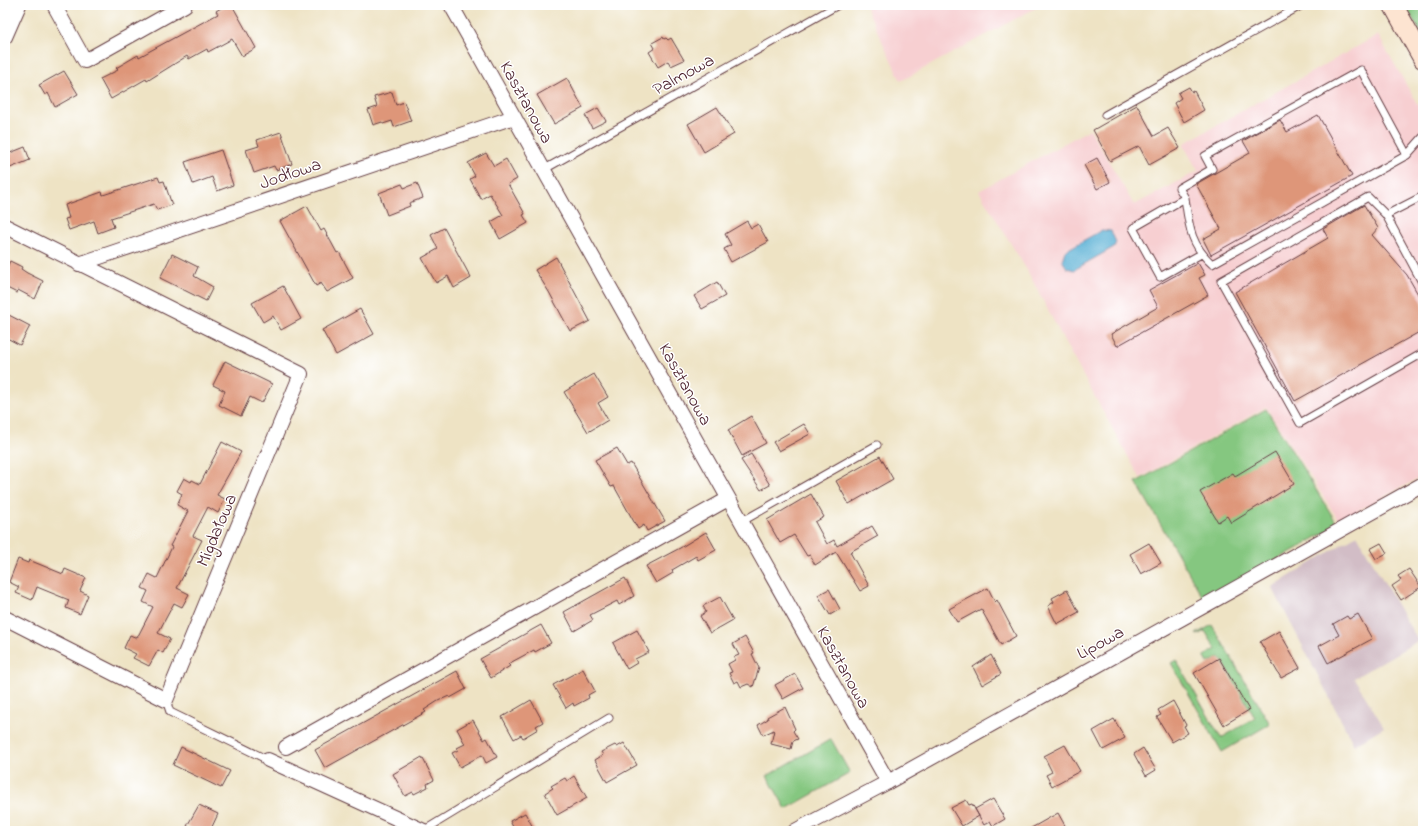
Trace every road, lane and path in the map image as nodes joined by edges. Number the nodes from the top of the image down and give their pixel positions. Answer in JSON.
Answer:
{"nodes":[{"id":1,"x":19,"y":5,"type":"edge"},
{"id":2,"x":54,"y":5,"type":"edge"},
{"id":3,"x":185,"y":5,"type":"edge"},
{"id":4,"x":451,"y":5,"type":"edge"},
{"id":5,"x":838,"y":5,"type":"edge"},
{"id":6,"x":1302,"y":5,"type":"edge"},
{"id":7,"x":1393,"y":5,"type":"edge"},
{"id":8,"x":5,"y":37,"type":"edge"},
{"id":9,"x":1423,"y":59,"type":"edge"},
{"id":10,"x":1105,"y":115,"type":"dead end"},
{"id":11,"x":514,"y":117,"type":"junction"},
{"id":12,"x":1423,"y":137,"type":"edge"},
{"id":13,"x":1407,"y":154,"type":"junction"},
{"id":14,"x":544,"y":170,"type":"junction"},
{"id":15,"x":1423,"y":196,"type":"edge"},
{"id":16,"x":1185,"y":198,"type":"junction"},
{"id":17,"x":1386,"y":216,"type":"junction"},
{"id":18,"x":5,"y":226,"type":"edge"},
{"id":19,"x":1201,"y":254,"type":"junction"},
{"id":20,"x":79,"y":264,"type":"junction"},
{"id":21,"x":1423,"y":284,"type":"edge"},
{"id":22,"x":1423,"y":353,"type":"edge"},
{"id":23,"x":877,"y":445,"type":"dead end"},
{"id":24,"x":1423,"y":484,"type":"edge"},
{"id":25,"x":728,"y":499,"type":"junction"},
{"id":26,"x":741,"y":522,"type":"junction"},
{"id":27,"x":5,"y":618,"type":"edge"},
{"id":28,"x":166,"y":700,"type":"junction"},
{"id":29,"x":610,"y":718,"type":"dead end"},
{"id":30,"x":286,"y":746,"type":"dead end"},
{"id":31,"x":268,"y":760,"type":"joint"},
{"id":32,"x":888,"y":782,"type":"junction"},
{"id":33,"x":803,"y":829,"type":"edge"},
{"id":34,"x":423,"y":831,"type":"edge"}],
"edges":[{"from":1,"to":8,"type":"street"},
{"from":2,"to":3,"type":"street"},
{"from":4,"to":11,"type":"street","name":"Kasztanowa"},
{"from":5,"to":14,"type":"lane","name":"Palmowa"},
{"from":6,"to":10,"type":"lane"},
{"from":7,"to":9,"type":"street"},
{"from":11,"to":14,"type":"street","name":"Kasztanowa"},
{"from":11,"to":20,"type":"street","name":"Jodłowa"},
{"from":12,"to":13,"type":"lane"},
{"from":13,"to":16,"type":"lane"},
{"from":13,"to":19,"type":"lane"},
{"from":14,"to":25,"type":"street","name":"Kasztanowa"},
{"from":15,"to":17,"type":"lane"},
{"from":16,"to":19,"type":"lane"},
{"from":16,"to":19,"type":"lane"},
{"from":17,"to":21,"type":"lane"},
{"from":17,"to":22,"type":"lane"},
{"from":18,"to":20,"type":"street"},
{"from":20,"to":28,"type":"street","name":"Migdałowa"},
{"from":23,"to":26,"type":"lane"},
{"from":24,"to":32,"type":"street","name":"Lipowa"},
{"from":25,"to":26,"type":"street","name":"Kasztanowa"},
{"from":25,"to":30,"type":"street"},
{"from":26,"to":32,"type":"street","name":"Kasztanowa"},
{"from":27,"to":28,"type":"street"},
{"from":28,"to":31,"type":"lane"},
{"from":29,"to":34,"type":"lane"},
{"from":31,"to":34,"type":"street"},
{"from":32,"to":33,"type":"street","name":"Lipowa"}]}
